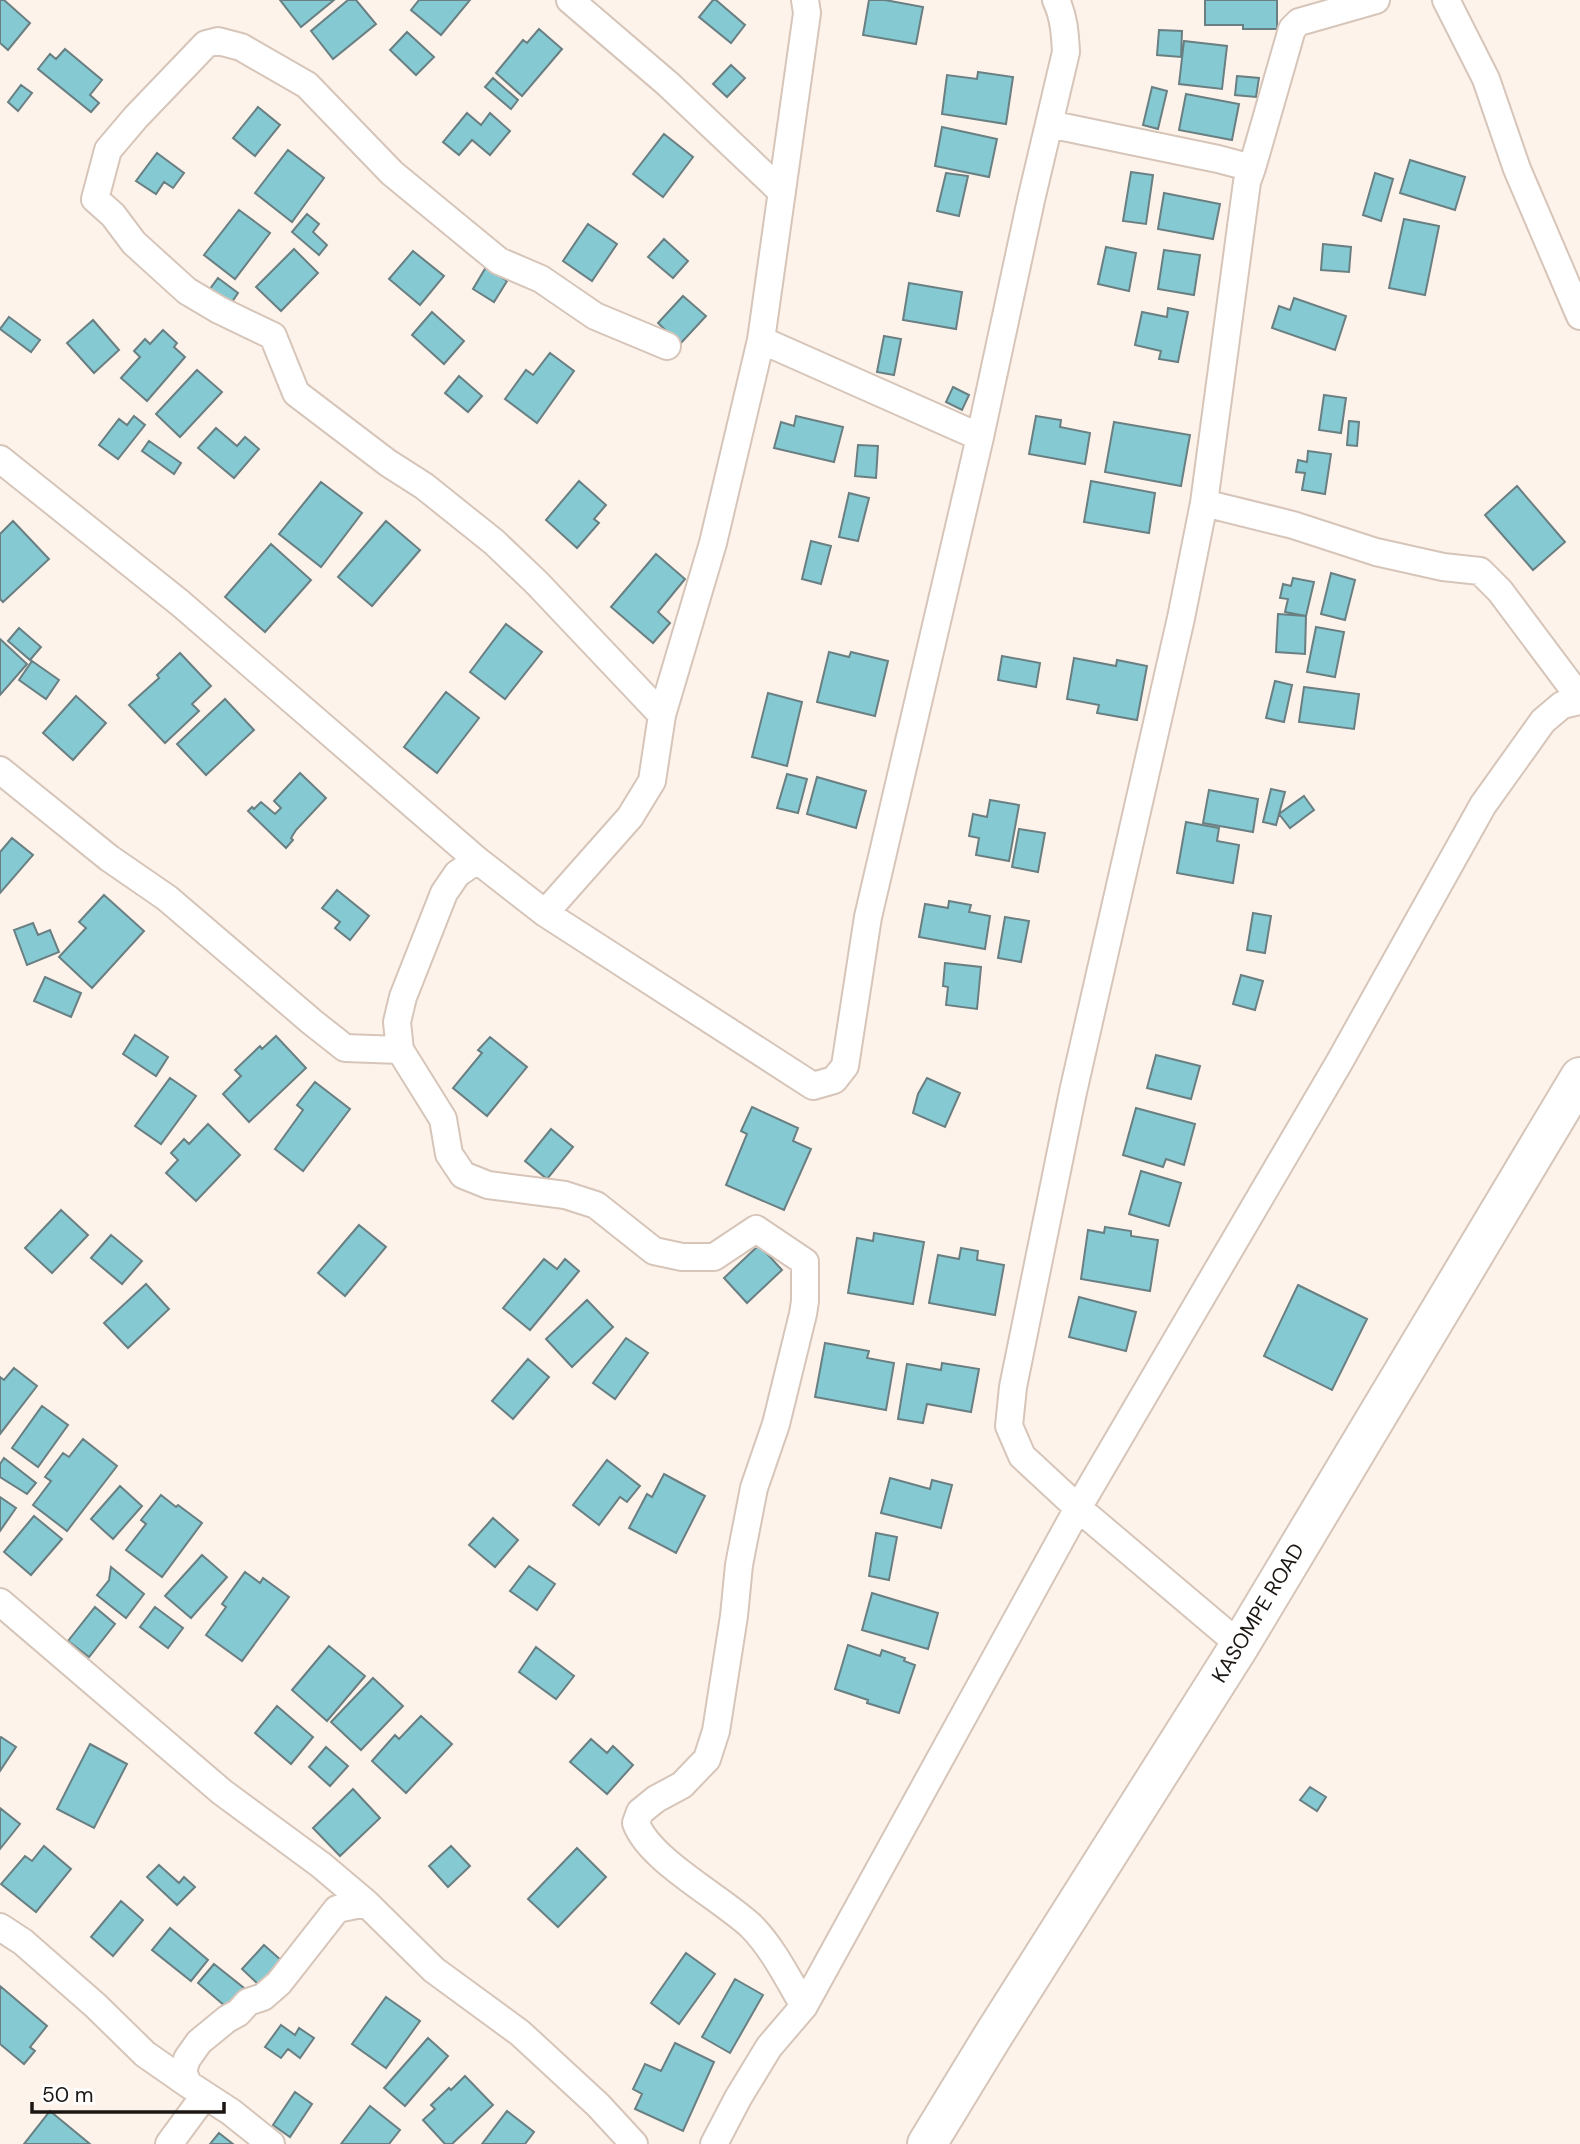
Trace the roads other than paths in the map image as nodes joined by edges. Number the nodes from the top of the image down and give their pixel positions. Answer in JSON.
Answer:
{"nodes":[{"id":1,"x":570,"y":0,"type":"edge"},
{"id":2,"x":805,"y":0,"type":"edge"},
{"id":3,"x":1056,"y":0,"type":"edge"},
{"id":4,"x":1376,"y":0,"type":"edge"},
{"id":5,"x":1446,"y":0,"type":"edge"},
{"id":6,"x":1310,"y":9,"type":"edge"},
{"id":7,"x":1049,"y":124,"type":"junction"},
{"id":8,"x":1252,"y":168,"type":"junction"},
{"id":9,"x":782,"y":192,"type":"junction"},
{"id":10,"x":1580,"y":316,"type":"edge"},
{"id":11,"x":761,"y":340,"type":"junction"},
{"id":12,"x":667,"y":346,"type":"dead end"},
{"id":13,"x":980,"y":437,"type":"junction"},
{"id":14,"x":0,"y":459,"type":"edge"},
{"id":15,"x":1204,"y":503,"type":"junction"},
{"id":16,"x":1580,"y":700,"type":"edge"},
{"id":17,"x":662,"y":715,"type":"junction"},
{"id":18,"x":0,"y":769,"type":"edge"},
{"id":19,"x":477,"y":860,"type":"junction"},
{"id":20,"x":545,"y":913,"type":"junction"},
{"id":21,"x":400,"y":1050,"type":"junction"},
{"id":22,"x":1580,"y":1077,"type":"edge"},
{"id":23,"x":1078,"y":1508,"type":"junction"},
{"id":24,"x":0,"y":1602,"type":"edge"},
{"id":25,"x":1240,"y":1645,"type":"junction"},
{"id":26,"x":366,"y":1903,"type":"junction"},
{"id":27,"x":0,"y":1927,"type":"edge"},
{"id":28,"x":804,"y":2006,"type":"junction"},
{"id":29,"x":197,"y":2090,"type":"junction"},
{"id":30,"x":169,"y":2144,"type":"edge"},
{"id":31,"x":271,"y":2144,"type":"edge"},
{"id":32,"x":634,"y":2144,"type":"edge"},
{"id":33,"x":714,"y":2144,"type":"edge"},
{"id":34,"x":927,"y":2144,"type":"edge"}],
"edges":[{"from":1,"to":9,"type":"street"},
{"from":2,"to":9,"type":"street"},
{"from":3,"to":7,"type":"street"},
{"from":4,"to":6,"type":"street"},
{"from":5,"to":10,"type":"street"},
{"from":6,"to":8,"type":"street"},
{"from":7,"to":8,"type":"street"},
{"from":7,"to":13,"type":"street"},
{"from":8,"to":15,"type":"street"},
{"from":9,"to":11,"type":"street"},
{"from":11,"to":13,"type":"street"},
{"from":11,"to":17,"type":"street"},
{"from":12,"to":17,"type":"street"},
{"from":13,"to":20,"type":"street"},
{"from":14,"to":19,"type":"street"},
{"from":15,"to":16,"type":"street"},
{"from":15,"to":23,"type":"street"},
{"from":16,"to":23,"type":"street"},
{"from":17,"to":20,"type":"street"},
{"from":18,"to":21,"type":"street"},
{"from":19,"to":20,"type":"street"},
{"from":19,"to":21,"type":"street"},
{"from":21,"to":28,"type":"street"},
{"from":22,"to":25,"type":"street","name":"KASOMPE ROAD"},
{"from":23,"to":25,"type":"street"},
{"from":23,"to":28,"type":"street"},
{"from":24,"to":26,"type":"street"},
{"from":25,"to":34,"type":"street","name":"KASOMPE ROAD"},
{"from":26,"to":29,"type":"street"},
{"from":26,"to":32,"type":"street"},
{"from":27,"to":29,"type":"street"},
{"from":28,"to":33,"type":"street"},
{"from":29,"to":30,"type":"street"},
{"from":29,"to":31,"type":"street"}]}
